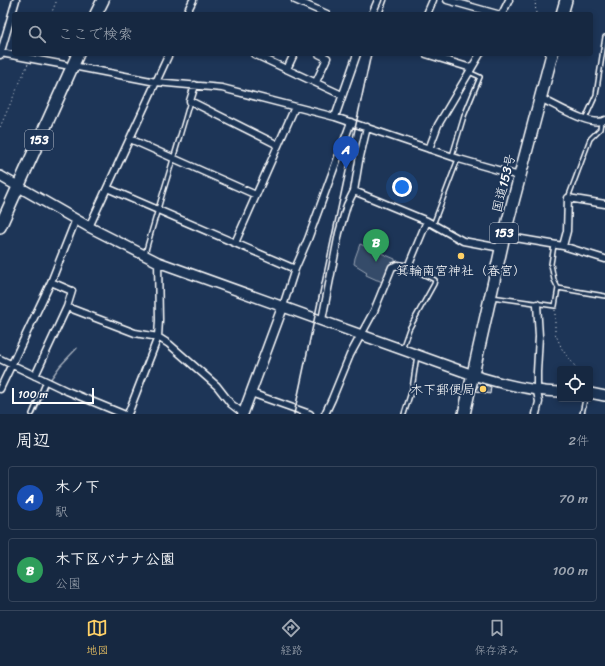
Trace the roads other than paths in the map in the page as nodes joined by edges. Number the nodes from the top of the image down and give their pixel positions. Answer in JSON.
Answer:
{"nodes":[{"id":1,"x":16,"y":0,"type":"edge"},
{"id":2,"x":94,"y":0,"type":"edge"},
{"id":3,"x":102,"y":0,"type":"edge"},
{"id":4,"x":193,"y":0,"type":"edge"},
{"id":5,"x":295,"y":0,"type":"edge"},
{"id":6,"x":378,"y":0,"type":"edge"},
{"id":7,"x":433,"y":0,"type":"edge"},
{"id":8,"x":447,"y":0,"type":"edge"},
{"id":9,"x":509,"y":0,"type":"edge"},
{"id":10,"x":566,"y":0,"type":"edge"},
{"id":11,"x":12,"y":12,"type":"edge"},
{"id":12,"x":89,"y":12,"type":"edge"},
{"id":13,"x":97,"y":12,"type":"edge"},
{"id":14,"x":187,"y":12,"type":"edge"},
{"id":15,"x":322,"y":12,"type":"edge"},
{"id":16,"x":373,"y":12,"type":"edge"},
{"id":17,"x":428,"y":12,"type":"edge"},
{"id":18,"x":490,"y":12,"type":"edge"},
{"id":19,"x":503,"y":12,"type":"edge"},
{"id":20,"x":563,"y":12,"type":"edge"},
{"id":21,"x":12,"y":14,"type":"edge"},
{"id":22,"x":605,"y":37,"type":"edge"},
{"id":23,"x":0,"y":54,"type":"edge"},
{"id":24,"x":70,"y":56,"type":"edge"},
{"id":25,"x":76,"y":56,"type":"edge"},
{"id":26,"x":168,"y":56,"type":"edge"},
{"id":27,"x":258,"y":56,"type":"edge"},
{"id":28,"x":293,"y":56,"type":"edge"},
{"id":29,"x":323,"y":56,"type":"edge"},
{"id":30,"x":356,"y":56,"type":"edge"},
{"id":31,"x":432,"y":56,"type":"edge"},
{"id":32,"x":479,"y":56,"type":"edge"},
{"id":33,"x":551,"y":56,"type":"edge"},
{"id":34,"x":69,"y":65,"type":"junction"},
{"id":35,"x":287,"y":69,"type":"junction"},
{"id":36,"x":470,"y":70,"type":"junction"},
{"id":37,"x":156,"y":82,"type":"junction"},
{"id":38,"x":316,"y":82,"type":"junction"},
{"id":39,"x":195,"y":86,"type":"junction"},
{"id":40,"x":342,"y":95,"type":"junction"},
{"id":41,"x":540,"y":98,"type":"junction"},
{"id":42,"x":190,"y":101,"type":"junction"},
{"id":43,"x":295,"y":107,"type":"junction"},
{"id":44,"x":335,"y":117,"type":"junction"},
{"id":45,"x":585,"y":120,"type":"junction"},
{"id":46,"x":603,"y":121,"type":"edge"},
{"id":47,"x":351,"y":122,"type":"junction"},
{"id":48,"x":367,"y":127,"type":"junction"},
{"id":49,"x":130,"y":139,"type":"junction"},
{"id":50,"x":278,"y":145,"type":"junction"},
{"id":51,"x":429,"y":148,"type":"junction"},
{"id":52,"x":456,"y":157,"type":"junction"},
{"id":53,"x":174,"y":158,"type":"junction"},
{"id":54,"x":0,"y":176,"type":"edge"},
{"id":55,"x":519,"y":176,"type":"junction"},
{"id":56,"x":15,"y":185,"type":"junction"},
{"id":57,"x":107,"y":188,"type":"junction"},
{"id":58,"x":354,"y":191,"type":"junction"},
{"id":59,"x":256,"y":195,"type":"junction"},
{"id":60,"x":568,"y":198,"type":"junction"},
{"id":61,"x":605,"y":204,"type":"edge"},
{"id":62,"x":0,"y":210,"type":"edge"},
{"id":63,"x":157,"y":210,"type":"junction"},
{"id":64,"x":76,"y":219,"type":"junction"},
{"id":65,"x":427,"y":221,"type":"junction"},
{"id":66,"x":434,"y":225,"type":"junction"},
{"id":67,"x":0,"y":227,"type":"edge"},
{"id":68,"x":89,"y":227,"type":"junction"},
{"id":69,"x":504,"y":236,"type":"junction"},
{"id":70,"x":235,"y":243,"type":"junction"},
{"id":71,"x":554,"y":245,"type":"junction"},
{"id":72,"x":564,"y":246,"type":"junction"},
{"id":73,"x":501,"y":248,"type":"junction"},
{"id":74,"x":144,"y":256,"type":"junction"},
{"id":75,"x":605,"y":259,"type":"edge"},
{"id":76,"x":158,"y":262,"type":"junction"},
{"id":77,"x":408,"y":267,"type":"junction"},
{"id":78,"x":295,"y":269,"type":"junction"},
{"id":79,"x":51,"y":282,"type":"junction"},
{"id":80,"x":558,"y":288,"type":"junction"},
{"id":81,"x":605,"y":296,"type":"edge"},
{"id":82,"x":490,"y":297,"type":"junction"},
{"id":83,"x":537,"y":304,"type":"junction"},
{"id":84,"x":67,"y":306,"type":"junction"},
{"id":85,"x":283,"y":306,"type":"junction"},
{"id":86,"x":322,"y":320,"type":"junction"},
{"id":87,"x":361,"y":334,"type":"junction"},
{"id":88,"x":158,"y":338,"type":"junction"},
{"id":89,"x":402,"y":349,"type":"junction"},
{"id":90,"x":417,"y":354,"type":"junction"},
{"id":91,"x":0,"y":359,"type":"edge"},
{"id":92,"x":11,"y":364,"type":"junction"},
{"id":93,"x":473,"y":375,"type":"junction"},
{"id":94,"x":35,"y":376,"type":"junction"},
{"id":95,"x":48,"y":382,"type":"junction"},
{"id":96,"x":0,"y":390,"type":"edge"},
{"id":97,"x":537,"y":391,"type":"junction"},
{"id":98,"x":557,"y":392,"type":"edge"},
{"id":99,"x":251,"y":393,"type":"junction"},
{"id":100,"x":593,"y":394,"type":"edge"},
{"id":101,"x":605,"y":396,"type":"edge"},
{"id":102,"x":584,"y":402,"type":"edge"},
{"id":103,"x":32,"y":414,"type":"edge"},
{"id":104,"x":123,"y":414,"type":"edge"},
{"id":105,"x":128,"y":414,"type":"edge"},
{"id":106,"x":244,"y":414,"type":"edge"},
{"id":107,"x":310,"y":414,"type":"edge"},
{"id":108,"x":325,"y":414,"type":"edge"},
{"id":109,"x":404,"y":414,"type":"edge"},
{"id":110,"x":464,"y":414,"type":"edge"},
{"id":111,"x":536,"y":414,"type":"edge"},
{"id":112,"x":582,"y":414,"type":"edge"}],
"edges":[{"from":1,"to":11,"type":"street"},
{"from":2,"to":12,"type":"highway"},
{"from":3,"to":13,"type":"highway"},
{"from":4,"to":14,"type":"street"},
{"from":5,"to":15,"type":"street"},
{"from":6,"to":16,"type":"street"},
{"from":7,"to":17,"type":"street"},
{"from":8,"to":18,"type":"street"},
{"from":9,"to":19,"type":"street"},
{"from":10,"to":20,"type":"highway"},
{"from":21,"to":23,"type":"street"},
{"from":22,"to":45,"type":"lane"},
{"from":23,"to":34,"type":"street"},
{"from":24,"to":34,"type":"highway","number":"153"},
{"from":25,"to":34,"type":"highway","number":"153"},
{"from":26,"to":37,"type":"street"},
{"from":27,"to":35,"type":"street"},
{"from":28,"to":35,"type":"street"},
{"from":29,"to":38,"type":"street"},
{"from":30,"to":40,"type":"street"},
{"from":31,"to":36,"type":"street"},
{"from":32,"to":36,"type":"street"},
{"from":33,"to":41,"type":"highway","name":"国道153号","number":"153"},
{"from":34,"to":37,"type":"street"},
{"from":34,"to":56,"type":"highway","number":"153"},
{"from":35,"to":38,"type":"street"},
{"from":36,"to":51,"type":"street"},
{"from":36,"to":52,"type":"lane"},
{"from":37,"to":39,"type":"street"},
{"from":37,"to":49,"type":"street"},
{"from":38,"to":40,"type":"street"},
{"from":39,"to":42,"type":"street"},
{"from":39,"to":43,"type":"street"},
{"from":40,"to":44,"type":"street"},
{"from":41,"to":45,"type":"street"},
{"from":41,"to":55,"type":"highway","name":"国道153号","number":"153"},
{"from":42,"to":50,"type":"street"},
{"from":42,"to":53,"type":"lane"},
{"from":43,"to":44,"type":"street"},
{"from":43,"to":50,"type":"street"},
{"from":44,"to":47,"type":"street"},
{"from":45,"to":46,"type":"street"},
{"from":46,"to":60,"type":"lane"},
{"from":47,"to":48,"type":"street"},
{"from":47,"to":78,"type":"street"},
{"from":48,"to":51,"type":"street"},
{"from":48,"to":58,"type":"street"},
{"from":49,"to":53,"type":"street"},
{"from":49,"to":57,"type":"street"},
{"from":50,"to":59,"type":"street"},
{"from":51,"to":52,"type":"street"},
{"from":52,"to":55,"type":"street"},
{"from":52,"to":66,"type":"lane"},
{"from":53,"to":59,"type":"street"},
{"from":53,"to":63,"type":"lane"},
{"from":54,"to":56,"type":"street"},
{"from":55,"to":69,"type":"highway","name":"国道153号","number":"153"},
{"from":56,"to":62,"type":"highway","number":"153"},
{"from":56,"to":64,"type":"street"},
{"from":56,"to":67,"type":"highway","number":"153"},
{"from":57,"to":63,"type":"street"},
{"from":57,"to":68,"type":"street"},
{"from":58,"to":65,"type":"street"},
{"from":58,"to":86,"type":"street"},
{"from":59,"to":70,"type":"street"},
{"from":60,"to":61,"type":"street"},
{"from":60,"to":72,"type":"street"},
{"from":63,"to":70,"type":"street"},
{"from":63,"to":74,"type":"lane"},
{"from":64,"to":68,"type":"street"},
{"from":64,"to":79,"type":"street"},
{"from":65,"to":66,"type":"street"},
{"from":65,"to":77,"type":"street"},
{"from":66,"to":73,"type":"street"},
{"from":68,"to":74,"type":"street"},
{"from":69,"to":71,"type":"street"},
{"from":69,"to":73,"type":"highway","name":"国道153号","number":"153"},
{"from":70,"to":78,"type":"street"},
{"from":71,"to":72,"type":"street"},
{"from":71,"to":80,"type":"lane"},
{"from":72,"to":75,"type":"street"},
{"from":73,"to":82,"type":"highway","name":"国道153号","number":"153"},
{"from":74,"to":76,"type":"street"},
{"from":76,"to":85,"type":"street"},
{"from":76,"to":88,"type":"street"},
{"from":77,"to":87,"type":"street"},
{"from":77,"to":89,"type":"lane"},
{"from":78,"to":85,"type":"street"},
{"from":79,"to":84,"type":"street"},
{"from":79,"to":92,"type":"street"},
{"from":80,"to":81,"type":"lane"},
{"from":80,"to":83,"type":"lane"},
{"from":82,"to":83,"type":"lane"},
{"from":82,"to":93,"type":"highway","name":"国道153号","number":"153"},
{"from":83,"to":97,"type":"street"},
{"from":84,"to":88,"type":"street"},
{"from":84,"to":94,"type":"street"},
{"from":85,"to":86,"type":"street"},
{"from":85,"to":99,"type":"street"},
{"from":86,"to":87,"type":"street"},
{"from":87,"to":89,"type":"street"},
{"from":87,"to":108,"type":"street"},
{"from":88,"to":105,"type":"street"},
{"from":88,"to":106,"type":"street"},
{"from":89,"to":90,"type":"street"},
{"from":90,"to":93,"type":"street"},
{"from":90,"to":109,"type":"lane"},
{"from":91,"to":92,"type":"street"},
{"from":92,"to":94,"type":"street"},
{"from":92,"to":96,"type":"street"},
{"from":93,"to":97,"type":"street"},
{"from":93,"to":110,"type":"highway","name":"国道153号","number":"153"},
{"from":94,"to":95,"type":"street"},
{"from":95,"to":103,"type":"lane"},
{"from":95,"to":104,"type":"street"},
{"from":97,"to":98,"type":"street"},
{"from":97,"to":111,"type":"street"},
{"from":99,"to":106,"type":"street"},
{"from":99,"to":107,"type":"street"},
{"from":100,"to":101,"type":"street"},
{"from":102,"to":112,"type":"lane"}]}
